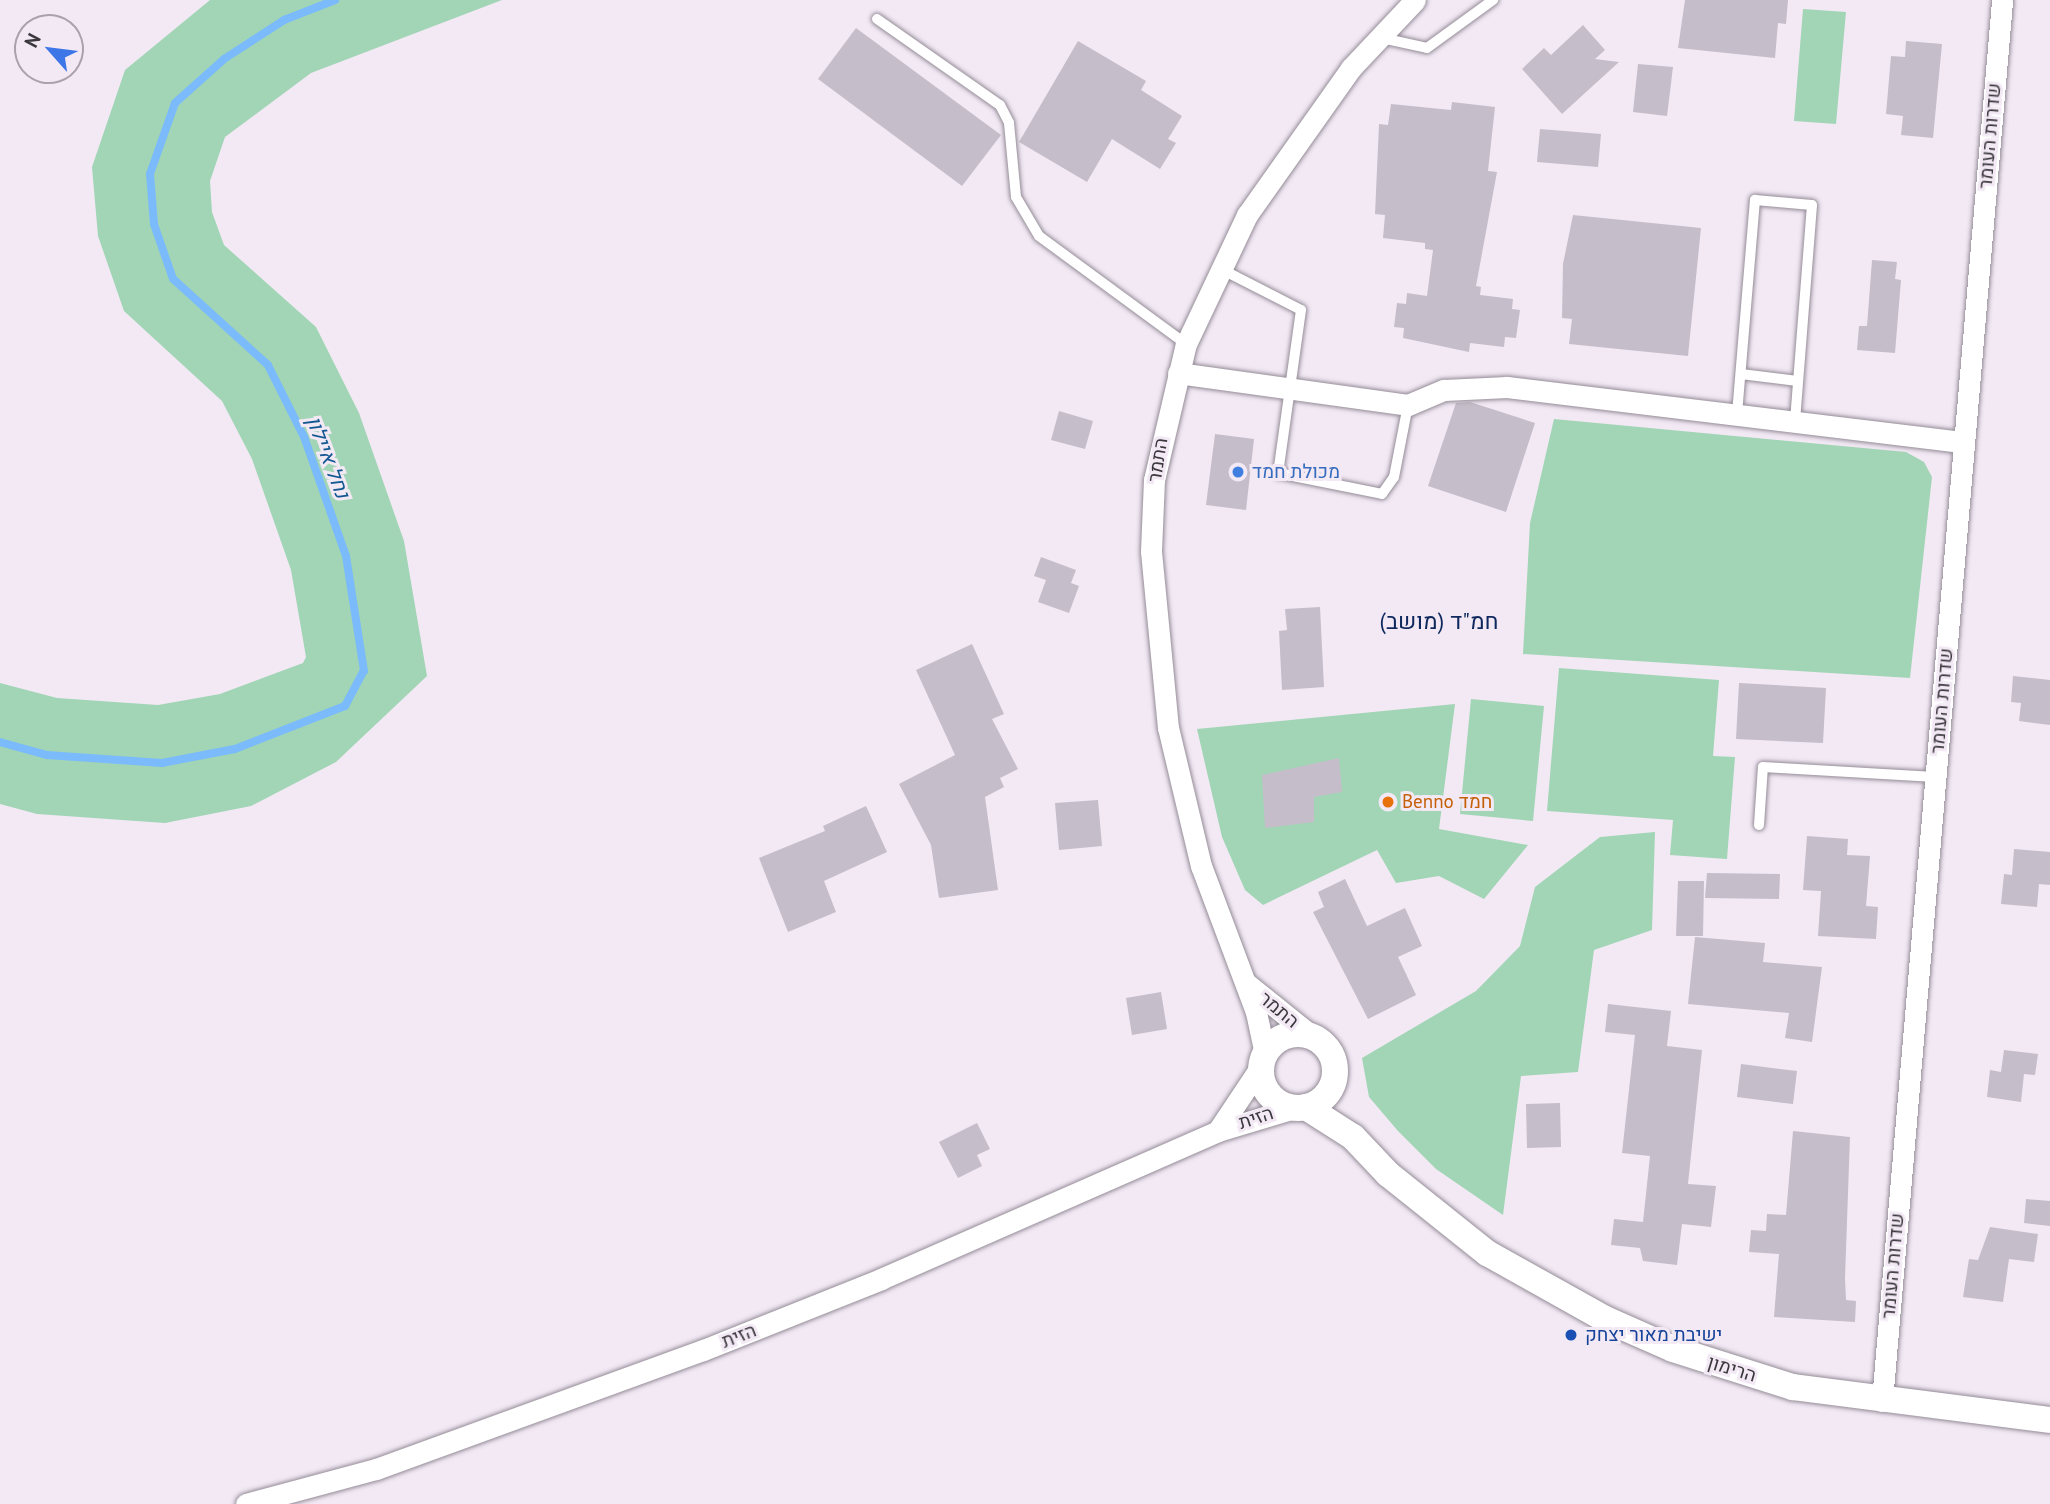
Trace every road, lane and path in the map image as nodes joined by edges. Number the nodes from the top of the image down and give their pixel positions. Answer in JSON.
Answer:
{"nodes":[{"id":1,"x":1415,"y":0,"type":"edge"},
{"id":2,"x":1493,"y":0,"type":"edge"},
{"id":3,"x":2002,"y":0,"type":"edge"},
{"id":4,"x":877,"y":19,"type":"dead end"},
{"id":5,"x":1377,"y":37,"type":"junction"},
{"id":6,"x":1219,"y":268,"type":"junction"},
{"id":7,"x":1186,"y":344,"type":"junction"},
{"id":8,"x":1178,"y":373,"type":"junction"},
{"id":9,"x":1741,"y":374,"type":"junction"},
{"id":10,"x":1798,"y":381,"type":"junction"},
{"id":11,"x":1287,"y":388,"type":"junction"},
{"id":12,"x":1408,"y":405,"type":"junction"},
{"id":13,"x":1737,"y":414,"type":"junction"},
{"id":14,"x":1795,"y":422,"type":"junction"},
{"id":15,"x":1964,"y":442,"type":"junction"},
{"id":16,"x":1935,"y":777,"type":"junction"},
{"id":17,"x":1759,"y":825,"type":"dead end"},
{"id":18,"x":1245,"y":982,"type":"junction"},
{"id":19,"x":1313,"y":1037,"type":"junction"},
{"id":20,"x":1263,"y":1060,"type":"junction"},
{"id":21,"x":1333,"y":1085,"type":"junction"},
{"id":22,"x":1300,"y":1107,"type":"junction"},
{"id":23,"x":1218,"y":1131,"type":"junction"},
{"id":24,"x":1353,"y":1137,"type":"junction"},
{"id":25,"x":1882,"y":1401,"type":"junction"},
{"id":26,"x":2050,"y":1420,"type":"edge"},
{"id":27,"x":246,"y":1504,"type":"edge"}],
"edges":[{"from":1,"to":5,"type":"street","name":"התמר"},
{"from":2,"to":5,"type":"lane"},
{"from":3,"to":15,"type":"street","name":"שדרות העומר"},
{"from":4,"to":7,"type":"lane"},
{"from":5,"to":6,"type":"street","name":"התמר"},
{"from":6,"to":7,"type":"street","name":"התמר"},
{"from":6,"to":11,"type":"lane"},
{"from":7,"to":8,"type":"street","name":"התמר"},
{"from":8,"to":11,"type":"street"},
{"from":8,"to":18,"type":"street","name":"התמר"},
{"from":9,"to":10,"type":"lane"},
{"from":9,"to":10,"type":"lane"},
{"from":9,"to":13,"type":"lane"},
{"from":10,"to":14,"type":"lane"},
{"from":11,"to":12,"type":"street"},
{"from":11,"to":12,"type":"lane"},
{"from":12,"to":13,"type":"street"},
{"from":13,"to":14,"type":"street"},
{"from":14,"to":15,"type":"street"},
{"from":15,"to":16,"type":"street","name":"שדרות העומר"},
{"from":16,"to":17,"type":"lane"},
{"from":16,"to":25,"type":"street","name":"שדרות העומר"},
{"from":18,"to":19,"type":"street","name":"התמר"},
{"from":18,"to":20,"type":"street","name":"התמר"},
{"from":19,"to":20,"type":"street"},
{"from":19,"to":21,"type":"street"},
{"from":20,"to":22,"type":"street"},
{"from":20,"to":23,"type":"street","name":"הזית"},
{"from":21,"to":22,"type":"street"},
{"from":21,"to":24,"type":"street","name":"הרימון"},
{"from":22,"to":23,"type":"street","name":"הזית"},
{"from":22,"to":24,"type":"street","name":"הרימון"},
{"from":23,"to":27,"type":"street","name":"הזית"},
{"from":24,"to":25,"type":"street","name":"הרימון"},
{"from":25,"to":26,"type":"street","name":"הרימון"}]}
